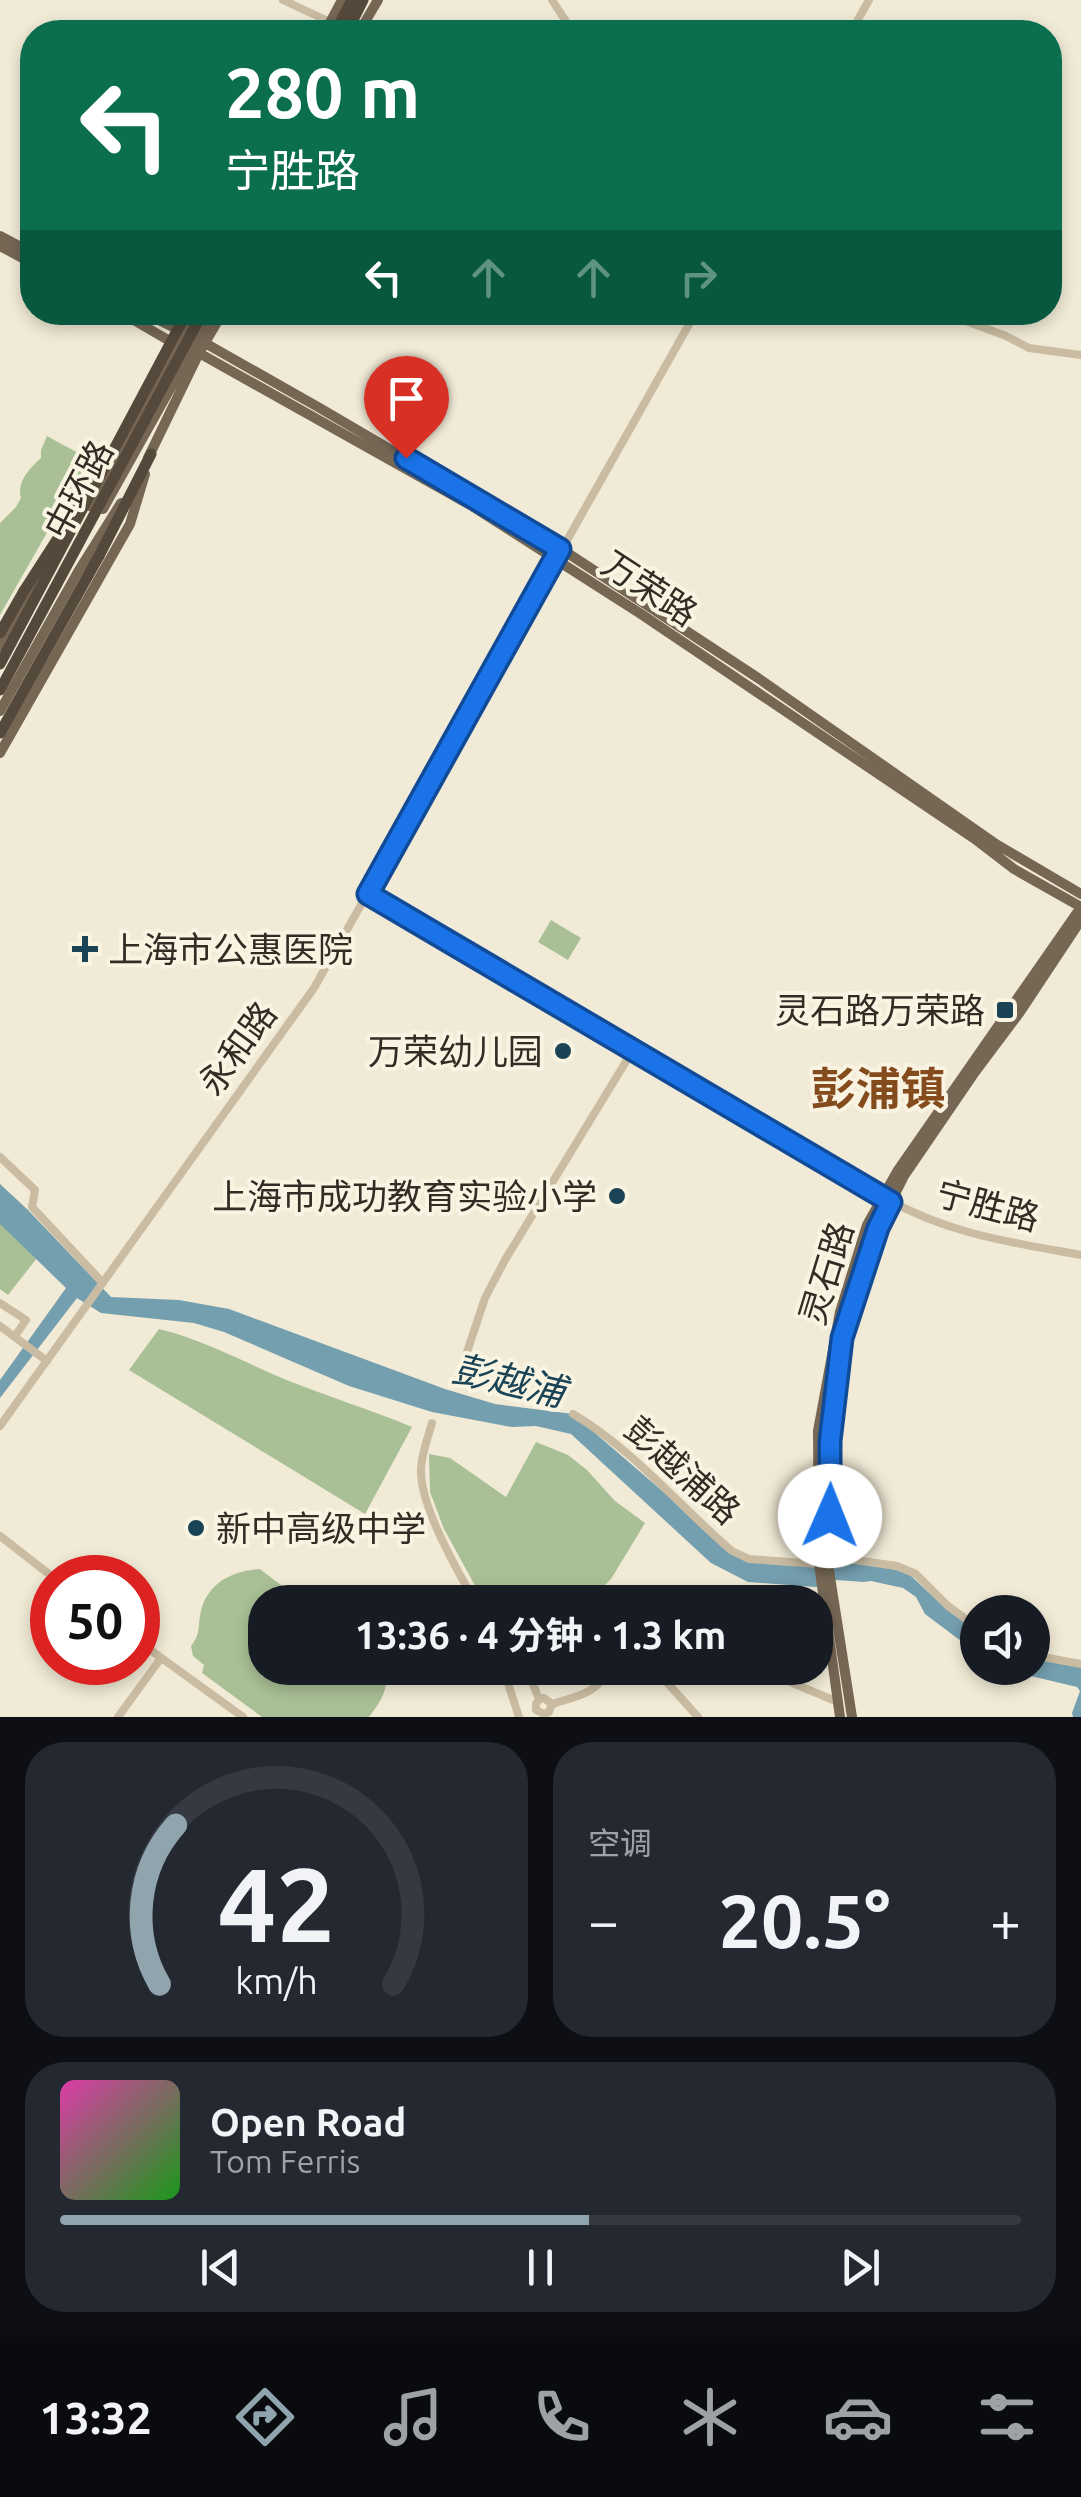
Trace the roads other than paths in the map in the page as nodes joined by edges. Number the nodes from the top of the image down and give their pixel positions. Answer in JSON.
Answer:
{"nodes":[{"id":1,"x":283,"y":0,"type":"edge"},
{"id":2,"x":314,"y":20,"type":"edge"},
{"id":3,"x":150,"y":325,"type":"edge"},
{"id":4,"x":160,"y":325,"type":"edge"},
{"id":5,"x":180,"y":325,"type":"edge"},
{"id":6,"x":180,"y":325,"type":"edge"},
{"id":7,"x":196,"y":325,"type":"edge"},
{"id":8,"x":208,"y":325,"type":"edge"},
{"id":9,"x":214,"y":325,"type":"edge"},
{"id":10,"x":689,"y":325,"type":"edge"},
{"id":11,"x":977,"y":325,"type":"edge"},
{"id":12,"x":175,"y":336,"type":"junction"},
{"id":13,"x":199,"y":346,"type":"junction"},
{"id":14,"x":1081,"y":355,"type":"edge"},
{"id":15,"x":183,"y":366,"type":"junction"},
{"id":16,"x":182,"y":392,"type":"junction"},
{"id":17,"x":134,"y":424,"type":"junction"},
{"id":18,"x":158,"y":435,"type":"junction"},
{"id":19,"x":118,"y":438,"type":"junction"},
{"id":20,"x":151,"y":454,"type":"junction"},
{"id":21,"x":108,"y":462,"type":"junction"},
{"id":22,"x":129,"y":464,"type":"junction"},
{"id":23,"x":558,"y":554,"type":"junction"},
{"id":24,"x":92,"y":591,"type":"junction"},
{"id":25,"x":60,"y":604,"type":"junction"},
{"id":26,"x":0,"y":633,"type":"edge"},
{"id":27,"x":0,"y":646,"type":"edge"},
{"id":28,"x":0,"y":668,"type":"edge"},
{"id":29,"x":0,"y":688,"type":"edge"},
{"id":30,"x":0,"y":711,"type":"edge"},
{"id":31,"x":0,"y":733,"type":"edge"},
{"id":32,"x":0,"y":753,"type":"edge"},
{"id":33,"x":368,"y":894,"type":"junction"},
{"id":34,"x":1081,"y":894,"type":"edge"},
{"id":35,"x":1081,"y":907,"type":"edge"},
{"id":36,"x":1081,"y":920,"type":"edge"},
{"id":37,"x":633,"y":1050,"type":"junction"},
{"id":38,"x":0,"y":1157,"type":"edge"},
{"id":39,"x":887,"y":1199,"type":"junction"},
{"id":40,"x":1081,"y":1256,"type":"edge"},
{"id":41,"x":103,"y":1283,"type":"junction"},
{"id":42,"x":0,"y":1303,"type":"edge"},
{"id":43,"x":0,"y":1326,"type":"edge"},
{"id":44,"x":14,"y":1336,"type":"junction"},
{"id":45,"x":43,"y":1358,"type":"junction"},
{"id":46,"x":458,"y":1379,"type":"dead end"},
{"id":47,"x":573,"y":1414,"type":"dead end"},
{"id":48,"x":432,"y":1423,"type":"dead end"},
{"id":49,"x":0,"y":1426,"type":"edge"},
{"id":50,"x":0,"y":1536,"type":"edge"},
{"id":51,"x":30,"y":1559,"type":"edge"},
{"id":52,"x":824,"y":1561,"type":"junction"},
{"id":53,"x":466,"y":1585,"type":"edge"},
{"id":54,"x":826,"y":1585,"type":"edge"},
{"id":55,"x":960,"y":1615,"type":"edge"},
{"id":56,"x":833,"y":1622,"type":"edge"},
{"id":57,"x":833,"y":1652,"type":"edge"},
{"id":58,"x":161,"y":1658,"type":"joint"},
{"id":59,"x":1050,"y":1658,"type":"edge"},
{"id":60,"x":1081,"y":1664,"type":"edge"},
{"id":61,"x":509,"y":1685,"type":"edge"},
{"id":62,"x":534,"y":1685,"type":"edge"},
{"id":63,"x":598,"y":1685,"type":"edge"},
{"id":64,"x":670,"y":1685,"type":"edge"},
{"id":65,"x":797,"y":1685,"type":"edge"},
{"id":66,"x":540,"y":1699,"type":"junction"},
{"id":67,"x":684,"y":1700,"type":"junction"},
{"id":68,"x":838,"y":1702,"type":"junction"},
{"id":69,"x":552,"y":1704,"type":"junction"},
{"id":70,"x":671,"y":1706,"type":"dead end"},
{"id":71,"x":536,"y":1714,"type":"edge"},
{"id":72,"x":118,"y":1717,"type":"edge"},
{"id":73,"x":243,"y":1717,"type":"edge"},
{"id":74,"x":519,"y":1717,"type":"edge"},
{"id":75,"x":698,"y":1717,"type":"edge"},
{"id":76,"x":840,"y":1717,"type":"edge"},
{"id":77,"x":852,"y":1717,"type":"edge"}],
"edges":[{"from":1,"to":2,"type":"street"},
{"from":3,"to":12,"type":"main road","name":"万荣路"},
{"from":4,"to":12,"type":"main road","name":"万荣路"},
{"from":5,"to":12,"type":"main road"},
{"from":6,"to":21,"type":"highway","name":"中环路","bridge":true},
{"from":7,"to":29,"type":"highway","name":"中环路","bridge":true},
{"from":8,"to":13,"type":"main road"},
{"from":9,"to":13,"type":"main road"},
{"from":10,"to":23,"type":"street","name":"永和路"},
{"from":11,"to":14,"type":"street"},
{"from":12,"to":13,"type":"main road","name":"万荣路"},
{"from":12,"to":17,"type":"main road"},
{"from":12,"to":19,"type":"main road"},
{"from":13,"to":15,"type":"main road"},
{"from":13,"to":16,"type":"main road"},
{"from":13,"to":23,"type":"main road","name":"万荣路"},
{"from":15,"to":16,"type":"main road"},
{"from":15,"to":22,"type":"main road"},
{"from":16,"to":18,"type":"main road"},
{"from":17,"to":19,"type":"main road"},
{"from":17,"to":28,"type":"main road"},
{"from":18,"to":20,"type":"main road"},
{"from":18,"to":22,"type":"main road"},
{"from":19,"to":27,"type":"main road"},
{"from":20,"to":24,"type":"main road"},
{"from":20,"to":25,"type":"main road"},
{"from":20,"to":31,"type":"highway","bridge":true},
{"from":21,"to":26,"type":"highway","bridge":true},
{"from":21,"to":28,"type":"highway","name":"中环路","bridge":true},
{"from":22,"to":29,"type":"main road"},
{"from":23,"to":33,"type":"street","name":"永和路"},
{"from":23,"to":34,"type":"main road","name":"万荣路"},
{"from":23,"to":35,"type":"main road","name":"万荣路"},
{"from":24,"to":25,"type":"main road"},
{"from":24,"to":32,"type":"main road"},
{"from":25,"to":30,"type":"main road"},
{"from":33,"to":37,"type":"street","name":"宁胜路"},
{"from":33,"to":41,"type":"street","name":"永和路"},
{"from":35,"to":39,"type":"main road","name":"灵石路"},
{"from":36,"to":39,"type":"main road","name":"灵石路"},
{"from":37,"to":39,"type":"street","name":"宁胜路"},
{"from":37,"to":46,"type":"street"},
{"from":38,"to":41,"type":"street"},
{"from":39,"to":40,"type":"street","name":"宁胜路"},
{"from":39,"to":52,"type":"main road","name":"灵石路"},
{"from":41,"to":45,"type":"street","name":"永和路"},
{"from":42,"to":44,"type":"street"},
{"from":43,"to":44,"type":"street"},
{"from":44,"to":45,"type":"street"},
{"from":45,"to":49,"type":"street"},
{"from":47,"to":52,"type":"street","name":"彭越浦路"},
{"from":48,"to":53,"type":"street"},
{"from":50,"to":51,"type":"street"},
{"from":52,"to":54,"type":"main road","name":"灵石路"},
{"from":52,"to":55,"type":"street","name":"彭越浦路"},
{"from":56,"to":77,"type":"main road","name":"灵石路"},
{"from":57,"to":68,"type":"main road","name":"灵石路"},
{"from":58,"to":72,"type":"street"},
{"from":58,"to":73,"type":"street"},
{"from":59,"to":60,"type":"street"},
{"from":61,"to":74,"type":"street"},
{"from":62,"to":66,"type":"street"},
{"from":63,"to":69,"type":"street"},
{"from":64,"to":67,"type":"street"},
{"from":65,"to":68,"type":"street"},
{"from":66,"to":69,"type":"street"},
{"from":66,"to":71,"type":"street"},
{"from":67,"to":70,"type":"street"},
{"from":67,"to":75,"type":"street"},
{"from":68,"to":76,"type":"main road","name":"灵石路"},
{"from":69,"to":71,"type":"street"}]}
